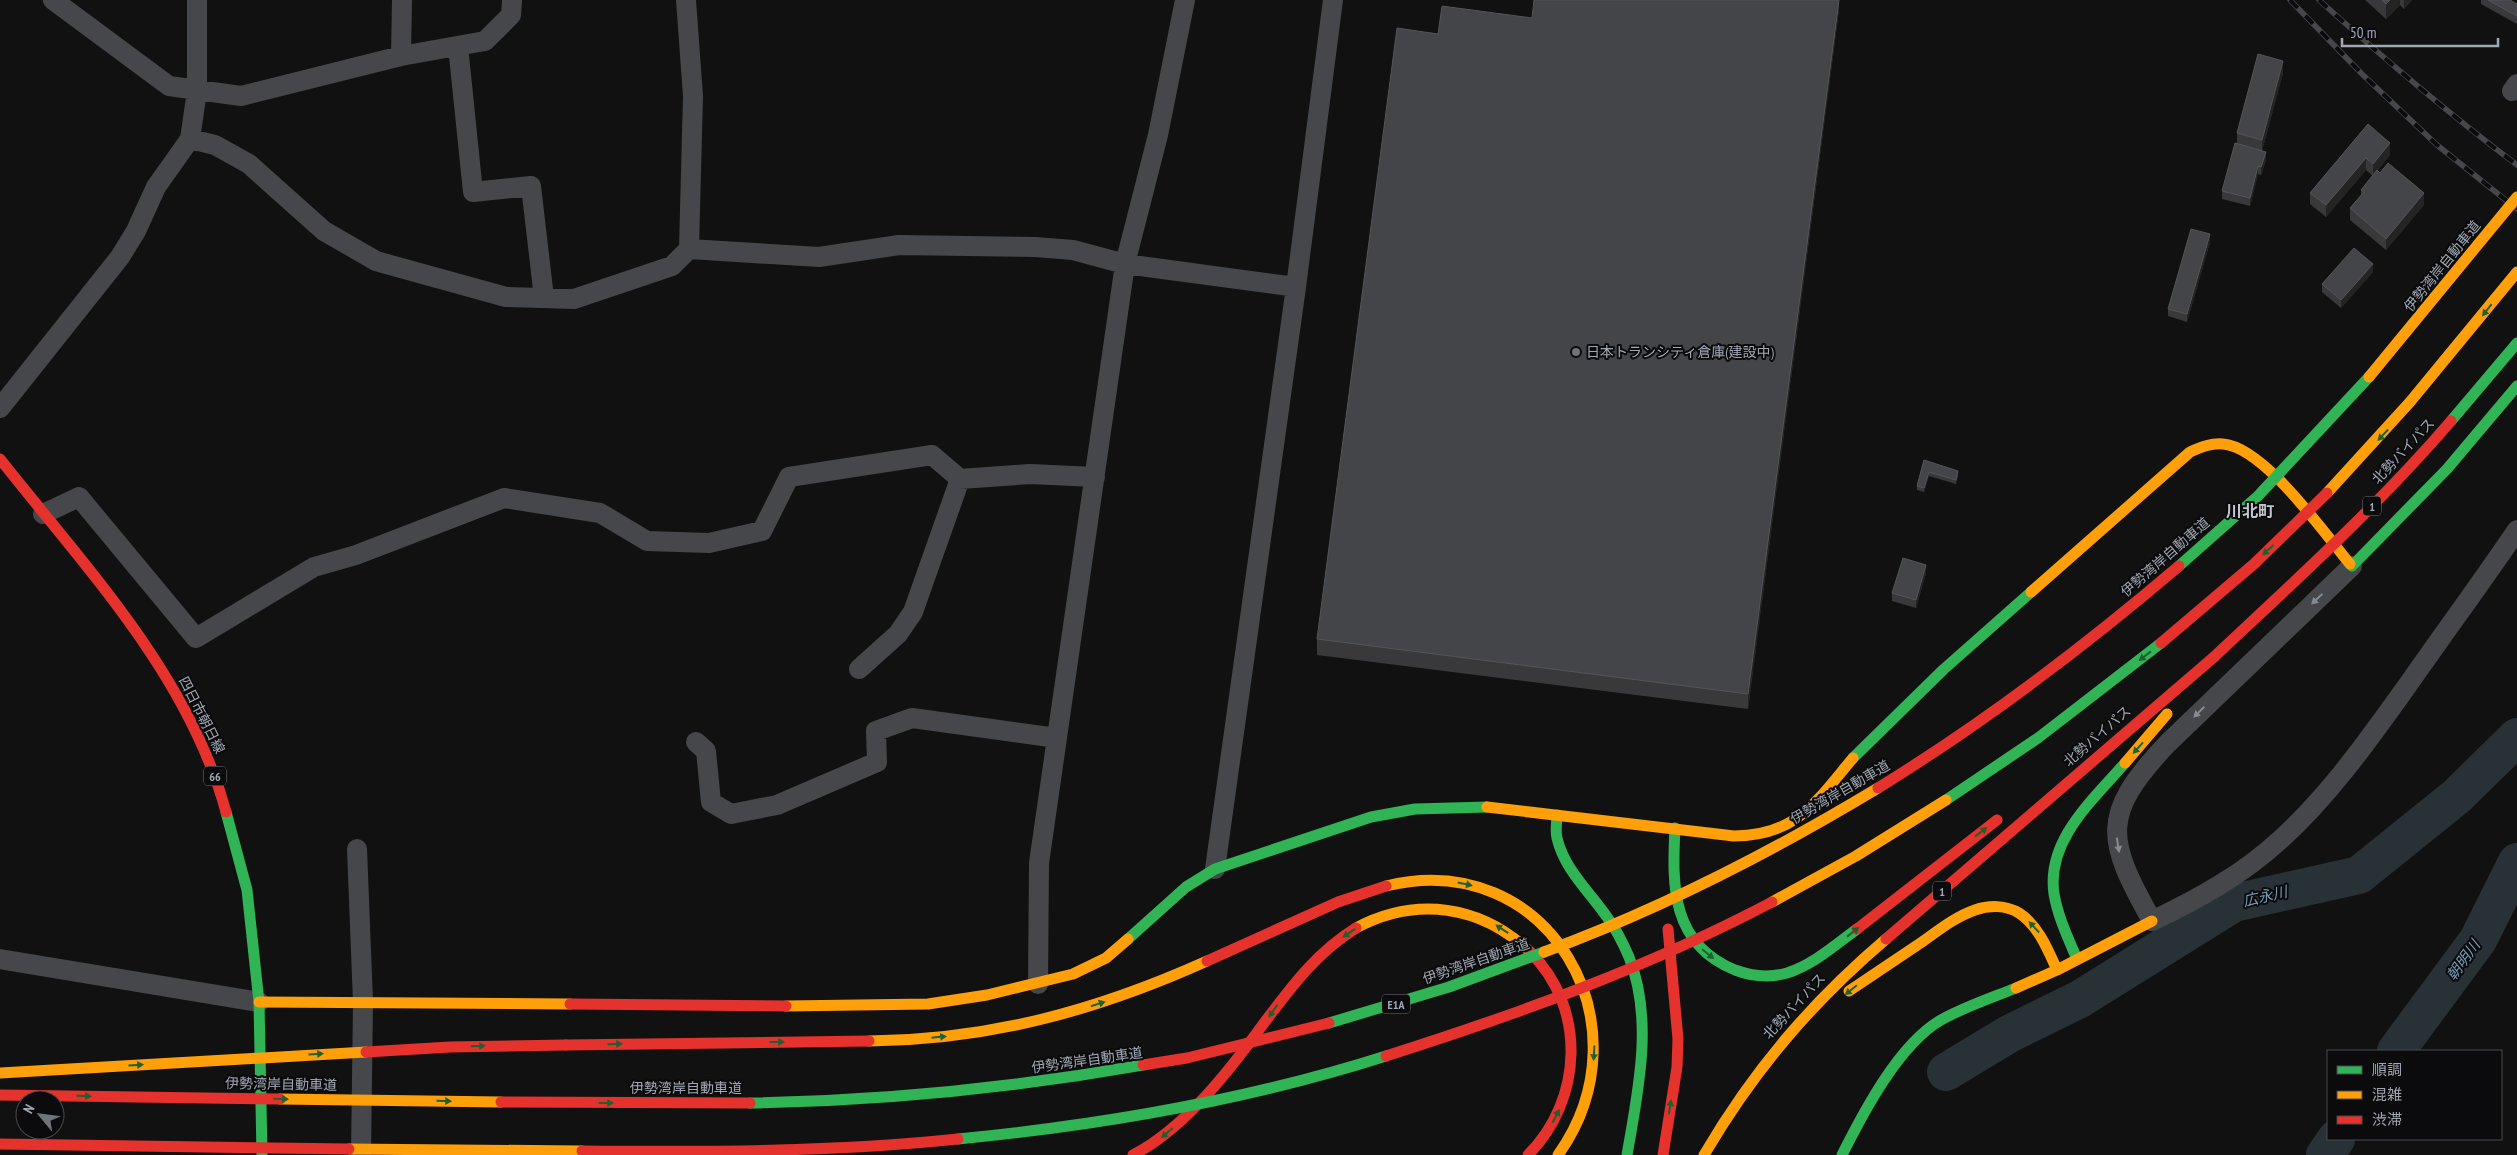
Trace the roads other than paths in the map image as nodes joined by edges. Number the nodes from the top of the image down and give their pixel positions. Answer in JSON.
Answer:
{"nodes":[{"id":1,"x":52,"y":0,"type":"edge"},
{"id":2,"x":198,"y":0,"type":"edge"},
{"id":3,"x":402,"y":0,"type":"edge"},
{"id":4,"x":512,"y":0,"type":"edge"},
{"id":5,"x":686,"y":0,"type":"edge"},
{"id":6,"x":1185,"y":0,"type":"edge"},
{"id":7,"x":1333,"y":0,"type":"edge"},
{"id":8,"x":458,"y":46,"type":"junction"},
{"id":9,"x":401,"y":56,"type":"junction"},
{"id":10,"x":197,"y":91,"type":"junction"},
{"id":11,"x":190,"y":139,"type":"junction"},
{"id":12,"x":2517,"y":197,"type":"edge"},
{"id":13,"x":689,"y":249,"type":"junction"},
{"id":14,"x":1124,"y":264,"type":"junction"},
{"id":15,"x":2517,"y":272,"type":"edge"},
{"id":16,"x":1296,"y":286,"type":"junction"},
{"id":17,"x":544,"y":298,"type":"junction"},
{"id":18,"x":2517,"y":343,"type":"edge"},
{"id":19,"x":2517,"y":386,"type":"edge"},
{"id":20,"x":0,"y":408,"type":"edge"},
{"id":21,"x":0,"y":459,"type":"edge"},
{"id":22,"x":1095,"y":477,"type":"junction"},
{"id":23,"x":960,"y":479,"type":"junction"},
{"id":24,"x":44,"y":514,"type":"junction"},
{"id":25,"x":2517,"y":530,"type":"edge"},
{"id":26,"x":2352,"y":566,"type":"junction"},
{"id":27,"x":2214,"y":657,"type":"junction"},
{"id":28,"x":859,"y":669,"type":"dead end"},
{"id":29,"x":2158,"y":703,"type":"junction"},
{"id":30,"x":1057,"y":738,"type":"junction"},
{"id":31,"x":696,"y":742,"type":"dead end"},
{"id":32,"x":2095,"y":743,"type":"dead end"},
{"id":33,"x":2010,"y":810,"type":"dead end"},
{"id":34,"x":1557,"y":815,"type":"junction"},
{"id":35,"x":1675,"y":828,"type":"junction"},
{"id":36,"x":357,"y":849,"type":"dead end"},
{"id":37,"x":1215,"y":869,"type":"junction"},
{"id":38,"x":2152,"y":921,"type":"junction"},
{"id":39,"x":0,"y":959,"type":"edge"},
{"id":40,"x":2077,"y":959,"type":"junction"},
{"id":41,"x":2058,"y":970,"type":"junction"},
{"id":42,"x":1038,"y":984,"type":"junction"},
{"id":43,"x":259,"y":1002,"type":"junction"},
{"id":44,"x":363,"y":1002,"type":"junction"},
{"id":45,"x":0,"y":1072,"type":"edge"},
{"id":46,"x":0,"y":1095,"type":"edge"},
{"id":47,"x":0,"y":1144,"type":"edge"},
{"id":48,"x":1717,"y":1150,"type":"edge"},
{"id":49,"x":1138,"y":1153,"type":"edge"},
{"id":50,"x":262,"y":1155,"type":"edge"},
{"id":51,"x":361,"y":1155,"type":"edge"},
{"id":52,"x":1528,"y":1155,"type":"edge"},
{"id":53,"x":1558,"y":1155,"type":"edge"},
{"id":54,"x":1627,"y":1155,"type":"edge"},
{"id":55,"x":1663,"y":1155,"type":"edge"},
{"id":56,"x":1704,"y":1155,"type":"edge"},
{"id":57,"x":1842,"y":1155,"type":"edge"}],
"edges":[{"from":1,"to":10,"type":"street"},
{"from":2,"to":10,"type":"street"},
{"from":3,"to":9,"type":"street"},
{"from":4,"to":8,"type":"street"},
{"from":5,"to":13,"type":"street"},
{"from":6,"to":14,"type":"street"},
{"from":7,"to":16,"type":"street"},
{"from":8,"to":9,"type":"street"},
{"from":8,"to":17,"type":"street"},
{"from":9,"to":10,"type":"street"},
{"from":10,"to":11,"type":"street"},
{"from":11,"to":17,"type":"street"},
{"from":11,"to":20,"type":"street"},
{"from":46,"to":12,"type":"main road","name":"伊勢湾岸自動車道","number":"E1A","one_way":true,"bridge":true},
{"from":13,"to":14,"type":"street"},
{"from":13,"to":17,"type":"street"},
{"from":14,"to":16,"type":"street"},
{"from":14,"to":22,"type":"street"},
{"from":15,"to":47,"type":"main road","one_way":true,"bridge":true},
{"from":16,"to":37,"type":"street"},
{"from":18,"to":27,"type":"main road","name":"北勢バイパス","number":"1","bridge":true},
{"from":19,"to":26,"type":"main road"},
{"from":21,"to":24,"type":"main road","name":"四日市朝日線","number":"66"},
{"from":22,"to":23,"type":"street"},
{"from":22,"to":30,"type":"street"},
{"from":23,"to":24,"type":"street"},
{"from":23,"to":28,"type":"street"},
{"from":24,"to":43,"type":"main road","name":"四日市朝日線","number":"66"},
{"from":25,"to":38,"type":"street"},
{"from":26,"to":35,"type":"main road"},
{"from":26,"to":38,"type":"street","one_way":true},
{"from":27,"to":29,"type":"main road","name":"北勢バイパス","number":"1"},
{"from":27,"to":40,"type":"main road","number":"1","one_way":true},
{"from":29,"to":32,"type":"main road"},
{"from":29,"to":56,"type":"main road","name":"北勢バイパス","number":"1"},
{"from":30,"to":31,"type":"street"},
{"from":30,"to":42,"type":"street"},
{"from":35,"to":33,"type":"main road","one_way":true},
{"from":34,"to":35,"type":"main road"},
{"from":34,"to":37,"type":"main road"},
{"from":34,"to":54,"type":"main road"},
{"from":55,"to":35,"type":"main road","one_way":true},
{"from":36,"to":44,"type":"street"},
{"from":37,"to":42,"type":"main road"},
{"from":38,"to":40,"type":"main road"},
{"from":39,"to":43,"type":"street"},
{"from":40,"to":41,"type":"main road"},
{"from":41,"to":48,"type":"main road","one_way":true},
{"from":41,"to":57,"type":"main road"},
{"from":42,"to":44,"type":"main road"},
{"from":43,"to":44,"type":"main road"},
{"from":43,"to":50,"type":"main road","name":"四日市朝日線","number":"66"},
{"from":44,"to":51,"type":"street"},
{"from":45,"to":53,"type":"main road","one_way":true,"bridge":true},
{"from":52,"to":49,"type":"main road","one_way":true}]}
